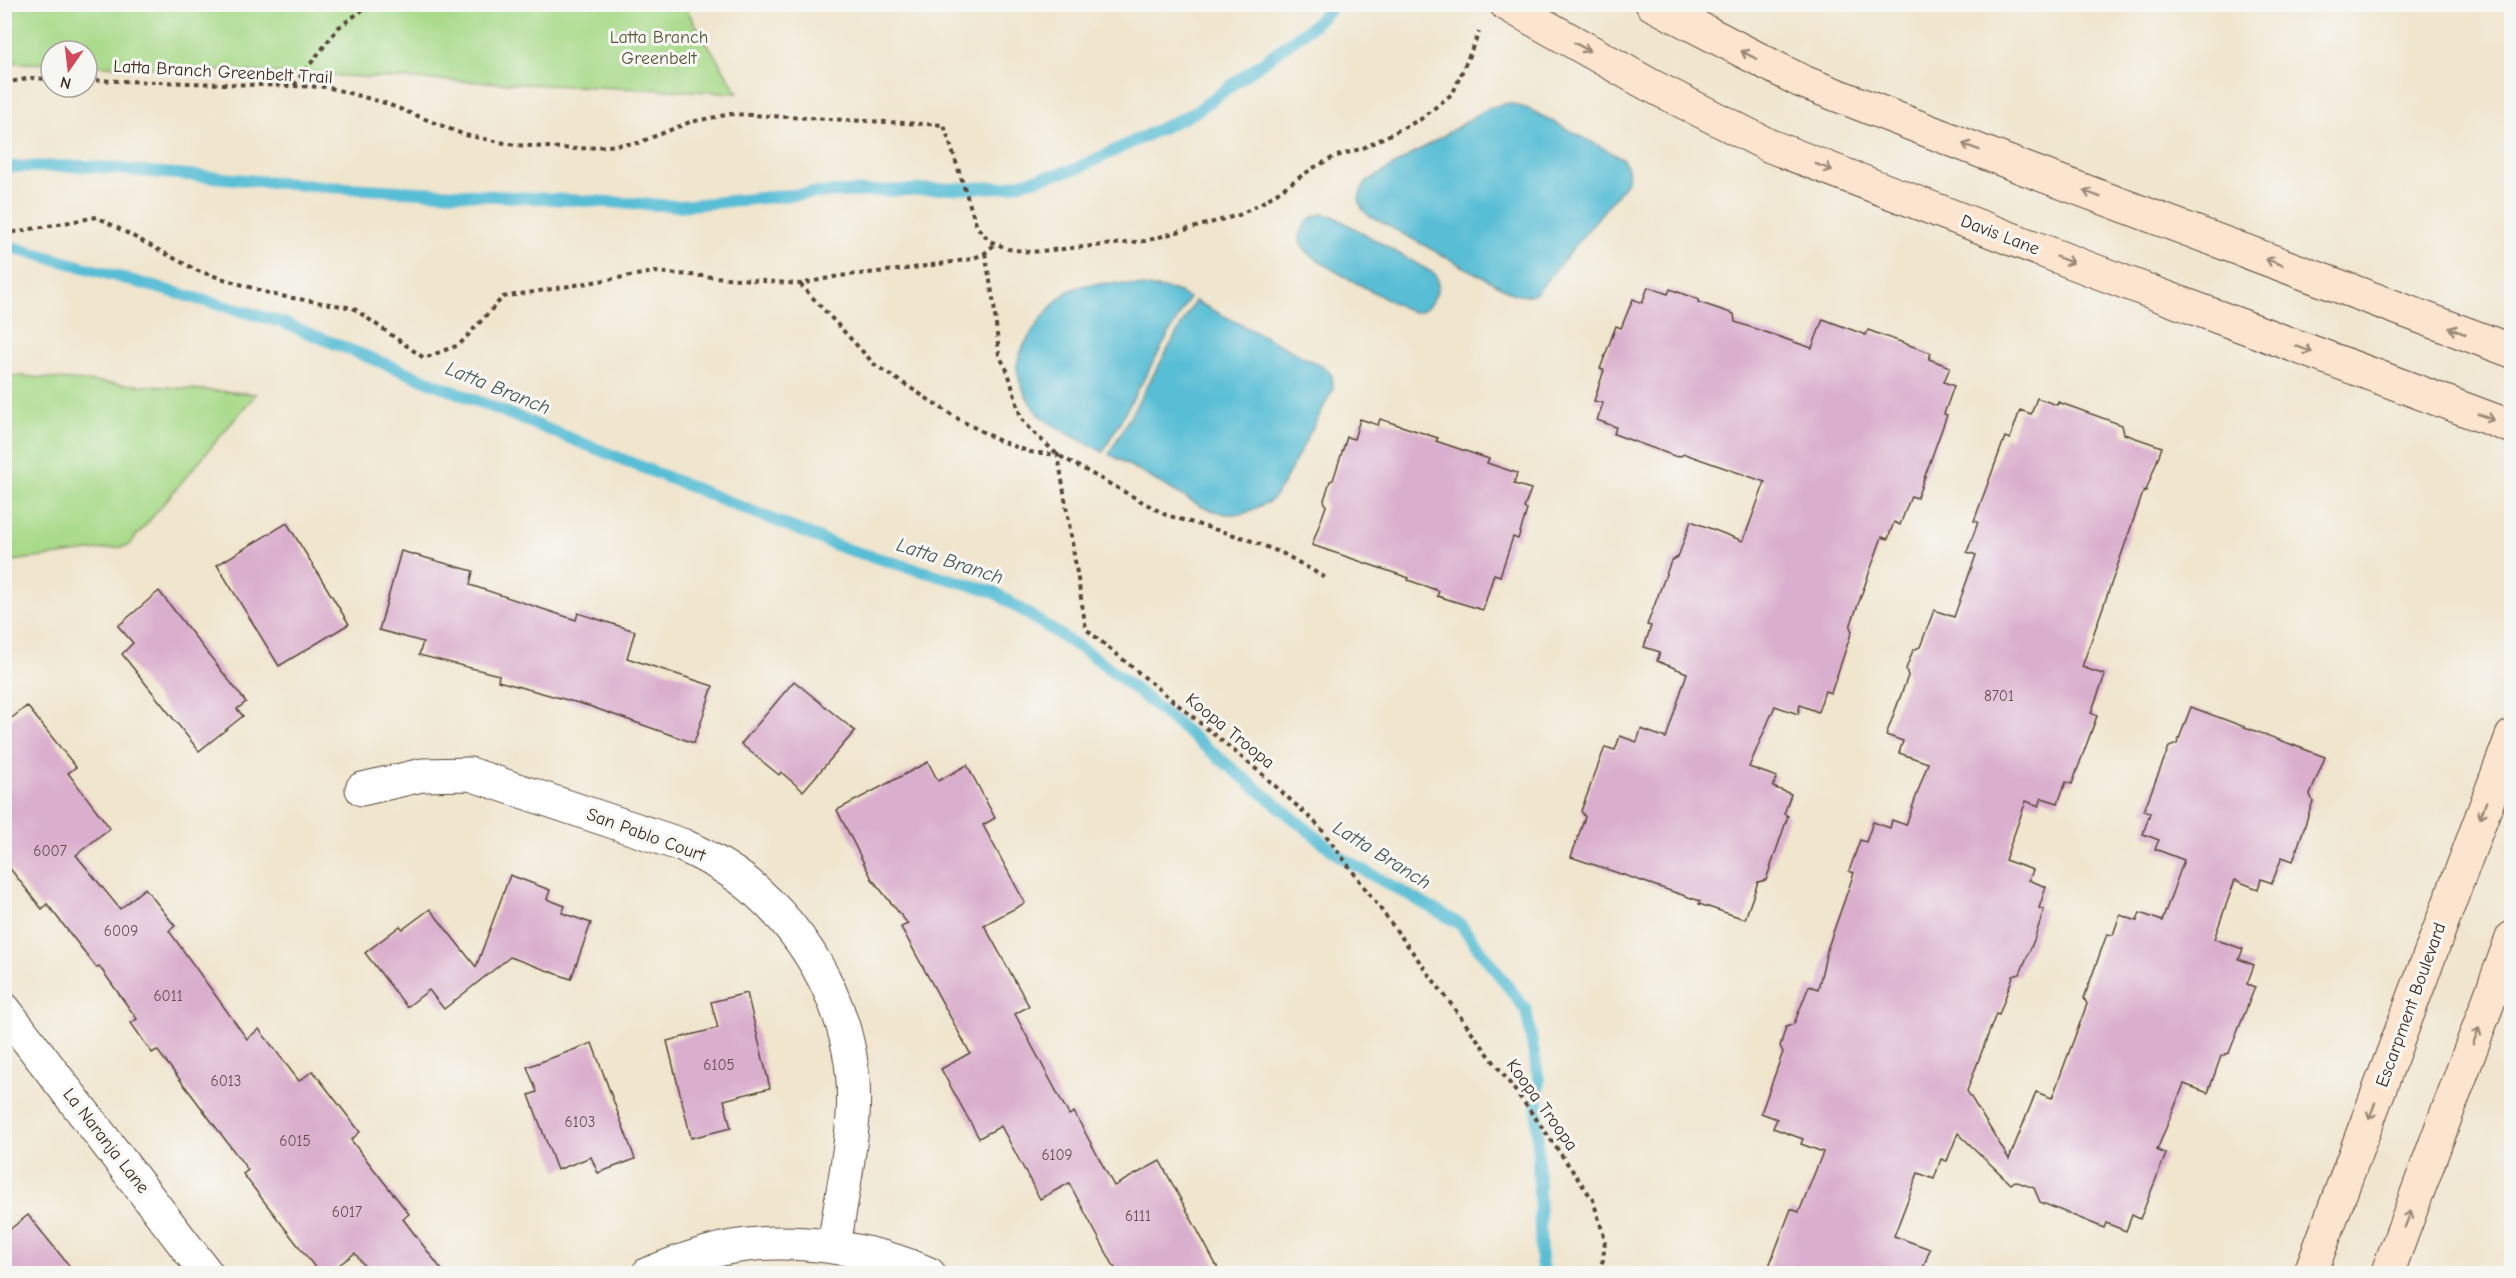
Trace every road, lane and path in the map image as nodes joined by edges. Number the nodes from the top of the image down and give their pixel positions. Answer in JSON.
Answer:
{"nodes":[{"id":1,"x":370,"y":4,"type":"edge"},
{"id":2,"x":1506,"y":4,"type":"edge"},
{"id":3,"x":1652,"y":4,"type":"edge"},
{"id":4,"x":1479,"y":32,"type":"dead end"},
{"id":5,"x":39,"y":78,"type":"edge"},
{"id":6,"x":99,"y":80,"type":"edge"},
{"id":7,"x":4,"y":83,"type":"edge"},
{"id":8,"x":293,"y":86,"type":"junction"},
{"id":9,"x":4,"y":234,"type":"edge"},
{"id":10,"x":996,"y":243,"type":"junction"},
{"id":11,"x":985,"y":254,"type":"junction"},
{"id":12,"x":800,"y":284,"type":"junction"},
{"id":13,"x":2511,"y":351,"type":"edge"},
{"id":14,"x":2511,"y":427,"type":"edge"},
{"id":15,"x":1058,"y":455,"type":"junction"},
{"id":16,"x":1326,"y":578,"type":"dead end"},
{"id":17,"x":2511,"y":736,"type":"edge"},
{"id":18,"x":362,"y":789,"type":"dead end"},
{"id":19,"x":2511,"y":938,"type":"edge"},
{"id":20,"x":4,"y":1009,"type":"edge"},
{"id":21,"x":834,"y":1247,"type":"junction"},
{"id":22,"x":207,"y":1274,"type":"edge"},
{"id":23,"x":648,"y":1274,"type":"edge"},
{"id":24,"x":929,"y":1274,"type":"edge"},
{"id":25,"x":1597,"y":1274,"type":"edge"},
{"id":26,"x":2310,"y":1274,"type":"edge"},
{"id":27,"x":2387,"y":1274,"type":"edge"}],
"edges":[{"from":1,"to":8,"type":"path"},
{"from":2,"to":14,"type":"main road","name":"Davis Lane","one_way":true},
{"from":13,"to":3,"type":"main road","one_way":true},
{"from":4,"to":10,"type":"path","name":"Latta Branch Greenbelt Trail"},
{"from":5,"to":7,"type":"path"},
{"from":6,"to":8,"type":"path","name":"Latta Branch Greenbelt Trail"},
{"from":8,"to":10,"type":"path","name":"Latta Branch Greenbelt Trail"},
{"from":9,"to":12,"type":"path"},
{"from":10,"to":11,"type":"path"},
{"from":11,"to":12,"type":"path"},
{"from":11,"to":15,"type":"path"},
{"from":12,"to":15,"type":"path"},
{"from":15,"to":16,"type":"path"},
{"from":15,"to":25,"type":"path","name":"Koopa Troopa"},
{"from":17,"to":26,"type":"main road","name":"Escarpment Boulevard","one_way":true},
{"from":18,"to":21,"type":"street","name":"San Pablo Court"},
{"from":27,"to":19,"type":"main road","one_way":true},
{"from":20,"to":22,"type":"street","name":"La Naranja Lane"},
{"from":21,"to":23,"type":"street"},
{"from":21,"to":24,"type":"street"}]}
